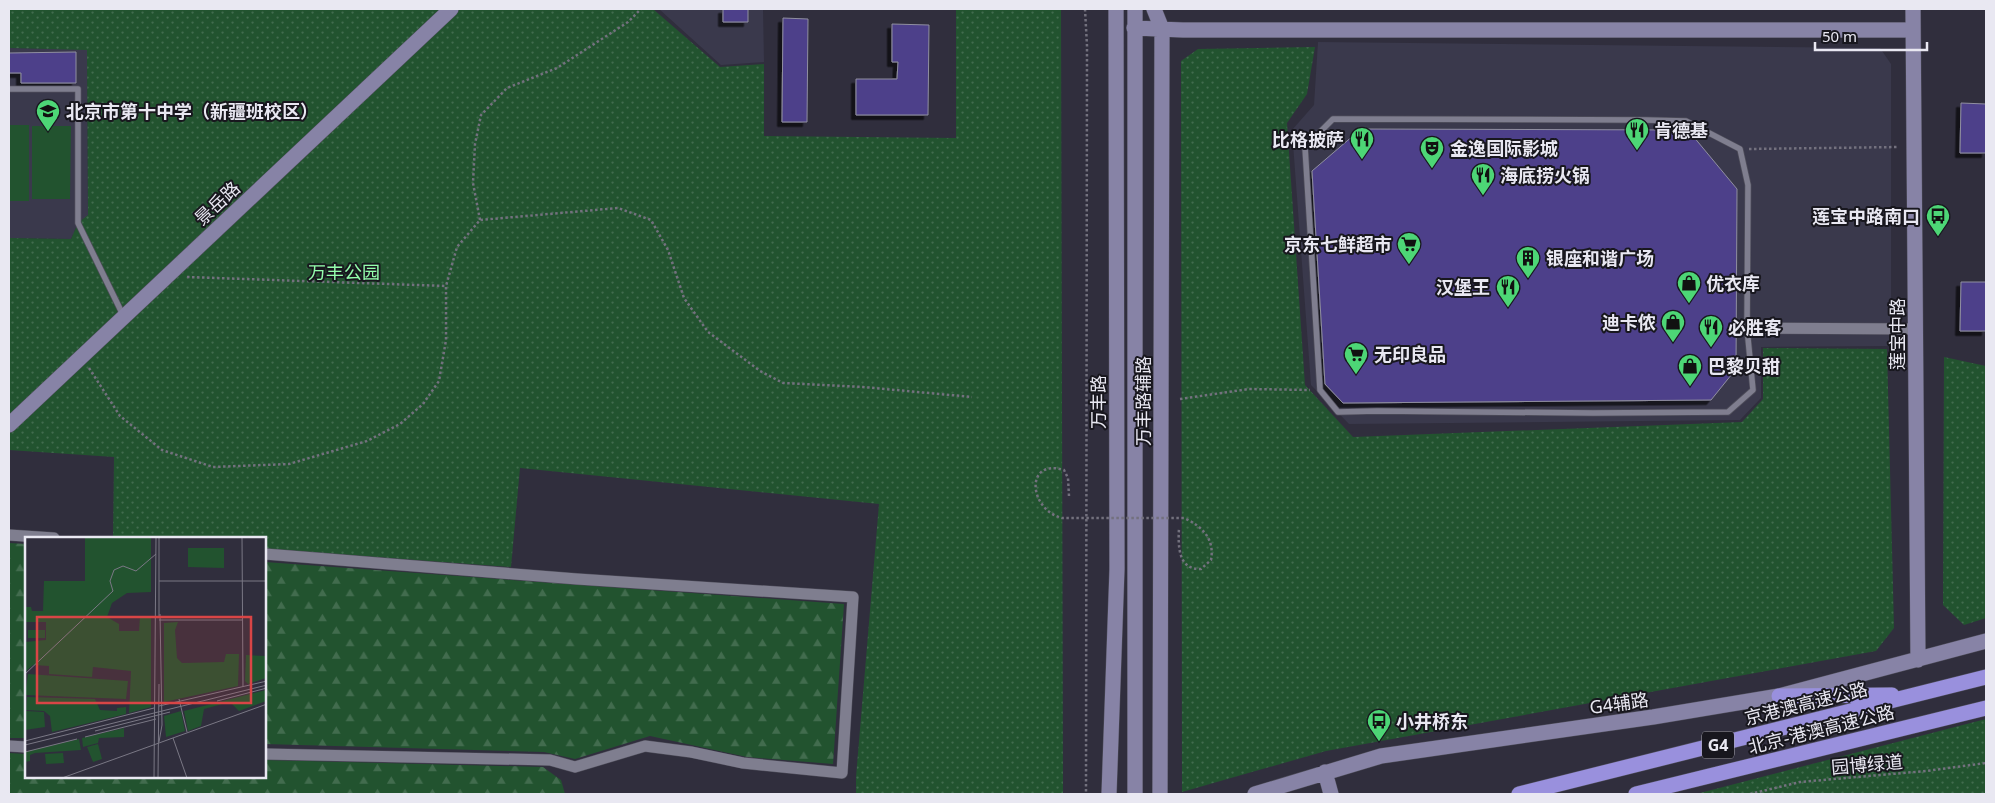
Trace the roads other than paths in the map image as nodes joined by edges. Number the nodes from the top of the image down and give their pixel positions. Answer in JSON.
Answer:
{"nodes":[{"id":1,"x":451,"y":9,"type":"edge"},
{"id":2,"x":1116,"y":9,"type":"edge"},
{"id":3,"x":1135,"y":9,"type":"edge"},
{"id":4,"x":1154,"y":9,"type":"edge"},
{"id":5,"x":1913,"y":9,"type":"edge"},
{"id":6,"x":1134,"y":28,"type":"junction"},
{"id":7,"x":1162,"y":29,"type":"junction"},
{"id":8,"x":1913,"y":30,"type":"junction"},
{"id":9,"x":9,"y":89,"type":"edge"},
{"id":10,"x":124,"y":317,"type":"junction"},
{"id":11,"x":1747,"y":328,"type":"junction"},
{"id":12,"x":1916,"y":329,"type":"junction"},
{"id":13,"x":9,"y":425,"type":"edge"},
{"id":14,"x":9,"y":534,"type":"edge"},
{"id":15,"x":43,"y":537,"type":"edge"},
{"id":16,"x":266,"y":554,"type":"edge"},
{"id":17,"x":1986,"y":641,"type":"edge"},
{"id":18,"x":1918,"y":660,"type":"junction"},
{"id":19,"x":1986,"y":677,"type":"edge"},
{"id":20,"x":1918,"y":695,"type":"junction"},
{"id":21,"x":1778,"y":696,"type":"junction"},
{"id":22,"x":1986,"y":708,"type":"edge"},
{"id":23,"x":9,"y":746,"type":"edge"},
{"id":24,"x":25,"y":746,"type":"edge"},
{"id":25,"x":266,"y":754,"type":"edge"},
{"id":26,"x":1325,"y":772,"type":"junction"},
{"id":27,"x":1109,"y":794,"type":"edge"},
{"id":28,"x":1135,"y":794,"type":"edge"},
{"id":29,"x":1160,"y":794,"type":"edge"},
{"id":30,"x":1256,"y":794,"type":"edge"},
{"id":31,"x":1331,"y":794,"type":"edge"},
{"id":32,"x":1519,"y":794,"type":"edge"},
{"id":33,"x":1636,"y":794,"type":"edge"}],
"edges":[{"from":1,"to":10,"type":"street","name":"景岳路"},
{"from":2,"to":27,"type":"street","name":"万丰路"},
{"from":3,"to":6,"type":"street","name":"万丰路"},
{"from":4,"to":7,"type":"street","name":"万丰路辅路"},
{"from":5,"to":8,"type":"street","name":"莲宝中路"},
{"from":6,"to":7,"type":"street"},
{"from":6,"to":28,"type":"street","name":"万丰路"},
{"from":7,"to":8,"type":"street"},
{"from":7,"to":29,"type":"street","name":"万丰路辅路"},
{"from":8,"to":12,"type":"street","name":"莲宝中路"},
{"from":9,"to":10,"type":"lane"},
{"from":10,"to":13,"type":"street","name":"景岳路"},
{"from":11,"to":11,"type":"lane"},
{"from":11,"to":12,"type":"street"},
{"from":12,"to":18,"type":"street","name":"莲宝中路"},
{"from":14,"to":15,"type":"street"},
{"from":16,"to":25,"type":"street"},
{"from":17,"to":18,"type":"street","name":"G4辅路"},
{"from":18,"to":21,"type":"street","name":"G4辅路"},
{"from":19,"to":20,"type":"highway","name":"京港澳高速公路","number":"G4"},
{"from":20,"to":21,"type":"highway"},
{"from":20,"to":32,"type":"highway","name":"京港澳高速公路","number":"G4"},
{"from":21,"to":26,"type":"street","name":"G4辅路"},
{"from":22,"to":33,"type":"highway","name":"北京-港澳高速公路","number":"G4"},
{"from":23,"to":24,"type":"street"},
{"from":26,"to":30,"type":"street","name":"G4辅路"},
{"from":26,"to":31,"type":"street"}]}
